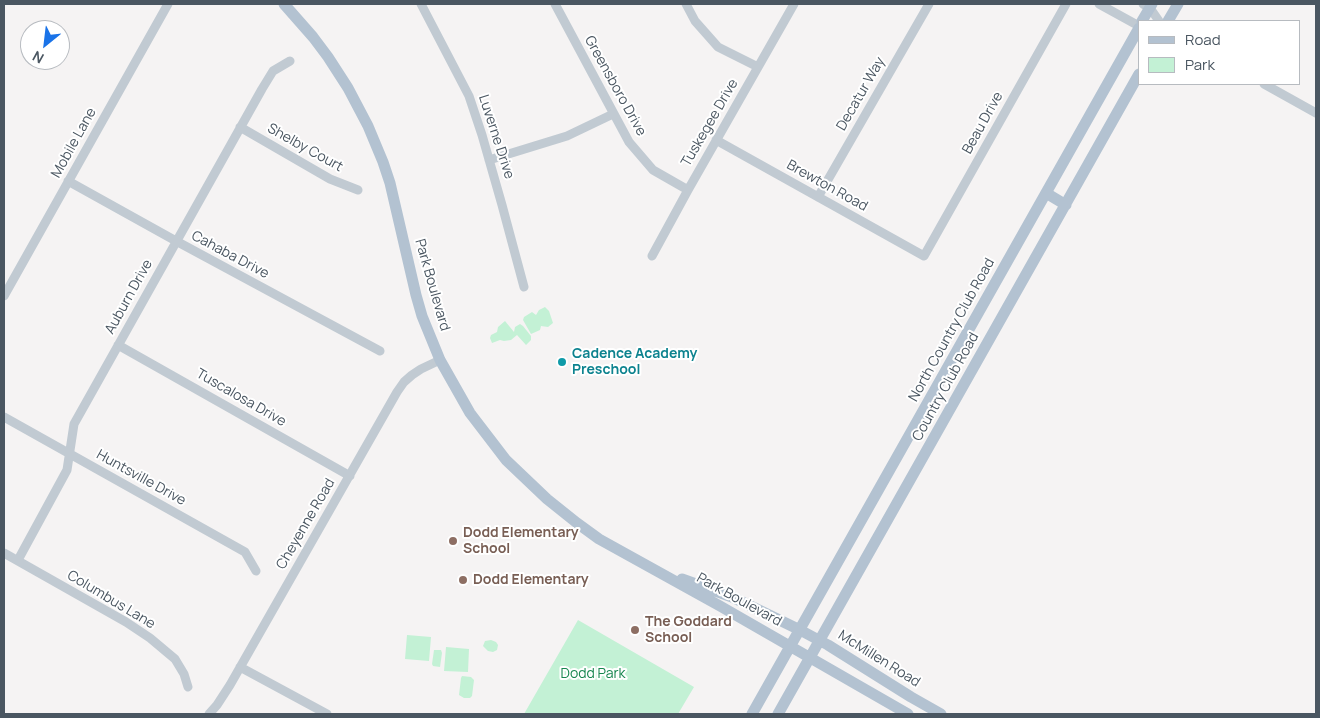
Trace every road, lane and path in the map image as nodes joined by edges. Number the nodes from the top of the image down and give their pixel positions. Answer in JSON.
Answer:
{"nodes":[{"id":1,"x":168,"y":4,"type":"edge"},
{"id":2,"x":284,"y":4,"type":"edge"},
{"id":3,"x":421,"y":4,"type":"edge"},
{"id":4,"x":554,"y":4,"type":"edge"},
{"id":5,"x":686,"y":4,"type":"edge"},
{"id":6,"x":794,"y":4,"type":"edge"},
{"id":7,"x":928,"y":4,"type":"edge"},
{"id":8,"x":1066,"y":4,"type":"edge"},
{"id":9,"x":1099,"y":4,"type":"edge"},
{"id":10,"x":1178,"y":4,"type":"edge"},
{"id":11,"x":1148,"y":5,"type":"edge"},
{"id":12,"x":1142,"y":20,"type":"edge"},
{"id":13,"x":1158,"y":20,"type":"edge"},
{"id":14,"x":1169,"y":20,"type":"edge"},
{"id":15,"x":1138,"y":26,"type":"edge"},
{"id":16,"x":1138,"y":29,"type":"edge"},
{"id":17,"x":290,"y":60,"type":"dead end"},
{"id":18,"x":758,"y":67,"type":"junction"},
{"id":19,"x":1138,"y":76,"type":"edge"},
{"id":20,"x":1266,"y":85,"type":"edge"},
{"id":21,"x":1316,"y":113,"type":"edge"},
{"id":22,"x":613,"y":114,"type":"junction"},
{"id":23,"x":240,"y":127,"type":"junction"},
{"id":24,"x":716,"y":140,"type":"junction"},
{"id":25,"x":489,"y":160,"type":"junction"},
{"id":26,"x":68,"y":181,"type":"junction"},
{"id":27,"x":358,"y":190,"type":"dead end"},
{"id":28,"x":688,"y":190,"type":"junction"},
{"id":29,"x":1046,"y":194,"type":"junction"},
{"id":30,"x":818,"y":197,"type":"junction"},
{"id":31,"x":1066,"y":205,"type":"junction"},
{"id":32,"x":176,"y":241,"type":"junction"},
{"id":33,"x":652,"y":256,"type":"dead end"},
{"id":34,"x":924,"y":256,"type":"joint"},
{"id":35,"x":524,"y":287,"type":"dead end"},
{"id":36,"x":4,"y":296,"type":"edge"},
{"id":37,"x":118,"y":345,"type":"junction"},
{"id":38,"x":380,"y":351,"type":"dead end"},
{"id":39,"x":440,"y":360,"type":"junction"},
{"id":40,"x":4,"y":417,"type":"edge"},
{"id":41,"x":70,"y":454,"type":"junction"},
{"id":42,"x":350,"y":476,"type":"junction"},
{"id":43,"x":4,"y":553,"type":"edge"},
{"id":44,"x":18,"y":560,"type":"junction"},
{"id":45,"x":653,"y":569,"type":"junction"},
{"id":46,"x":256,"y":572,"type":"dead end"},
{"id":47,"x":800,"y":630,"type":"junction"},
{"id":48,"x":820,"y":641,"type":"junction"},
{"id":49,"x":791,"y":647,"type":"junction"},
{"id":50,"x":810,"y":659,"type":"junction"},
{"id":51,"x":240,"y":667,"type":"junction"},
{"id":52,"x":188,"y":687,"type":"dead end"},
{"id":53,"x":209,"y":714,"type":"edge"},
{"id":54,"x":327,"y":714,"type":"edge"},
{"id":55,"x":752,"y":714,"type":"edge"},
{"id":56,"x":778,"y":714,"type":"edge"},
{"id":57,"x":908,"y":714,"type":"edge"},
{"id":58,"x":941,"y":714,"type":"edge"}],
"edges":[{"from":1,"to":26,"type":"street","name":"Mobile Lane"},
{"from":2,"to":39,"type":"main road","name":"Park Boulevard"},
{"from":3,"to":25,"type":"street","name":"Luverne Drive"},
{"from":4,"to":22,"type":"street","name":"Greensboro Drive"},
{"from":5,"to":18,"type":"street"},
{"from":6,"to":18,"type":"street","name":"Tuskegee Drive"},
{"from":7,"to":30,"type":"street","name":"Decatur Way"},
{"from":8,"to":34,"type":"street","name":"Beau Drive"},
{"from":9,"to":15,"type":"street"},
{"from":10,"to":14,"type":"main road"},
{"from":11,"to":12,"type":"main road"},
{"from":11,"to":13,"type":"street"},
{"from":16,"to":29,"type":"main road","name":"North Country Club Road"},
{"from":17,"to":23,"type":"street","name":"Auburn Drive"},
{"from":18,"to":24,"type":"street","name":"Tuskegee Drive"},
{"from":19,"to":31,"type":"main road","name":"Country Club Road"},
{"from":20,"to":21,"type":"street"},
{"from":22,"to":25,"type":"street"},
{"from":22,"to":28,"type":"street","name":"Greensboro Drive"},
{"from":23,"to":27,"type":"street","name":"Shelby Court"},
{"from":23,"to":32,"type":"street","name":"Auburn Drive"},
{"from":24,"to":28,"type":"street","name":"Tuskegee Drive"},
{"from":24,"to":30,"type":"street","name":"Brewton Road"},
{"from":25,"to":35,"type":"street","name":"Luverne Drive"},
{"from":26,"to":32,"type":"street","name":"Cahaba Drive"},
{"from":26,"to":36,"type":"street","name":"Mobile Lane"},
{"from":28,"to":33,"type":"street","name":"Tuskegee Drive"},
{"from":29,"to":31,"type":"main road"},
{"from":29,"to":47,"type":"main road","name":"North Country Club Road"},
{"from":30,"to":34,"type":"street","name":"Brewton Road"},
{"from":31,"to":48,"type":"main road","name":"Country Club Road"},
{"from":32,"to":37,"type":"street","name":"Auburn Drive"},
{"from":32,"to":38,"type":"street","name":"Cahaba Drive"},
{"from":37,"to":41,"type":"street","name":"Auburn Drive"},
{"from":37,"to":42,"type":"street","name":"Tuscalosa Drive"},
{"from":39,"to":42,"type":"street","name":"Cheyenne Road"},
{"from":39,"to":45,"type":"main road","name":"Park Boulevard"},
{"from":40,"to":41,"type":"street","name":"Huntsville Drive"},
{"from":41,"to":44,"type":"street","name":"Auburn Drive"},
{"from":41,"to":46,"type":"street","name":"Huntsville Drive"},
{"from":42,"to":51,"type":"street","name":"Cheyenne Road"},
{"from":43,"to":44,"type":"street","name":"Columbus Lane"},
{"from":44,"to":52,"type":"street","name":"Columbus Lane"},
{"from":45,"to":47,"type":"main road","name":"Park Boulevard"},
{"from":45,"to":49,"type":"main road","name":"Park Boulevard"},
{"from":47,"to":48,"type":"main road","name":"McMillen Road"},
{"from":47,"to":49,"type":"main road","name":"North Country Club Road"},
{"from":48,"to":50,"type":"main road","name":"Country Club Road"},
{"from":48,"to":58,"type":"main road","name":"McMillen Road"},
{"from":49,"to":50,"type":"main road","name":"Park Boulevard"},
{"from":49,"to":55,"type":"main road"},
{"from":50,"to":56,"type":"main road","name":"Country Club Road"},
{"from":50,"to":57,"type":"main road"},
{"from":51,"to":53,"type":"street","name":"Cheyenne Road"},
{"from":51,"to":54,"type":"street"}]}
